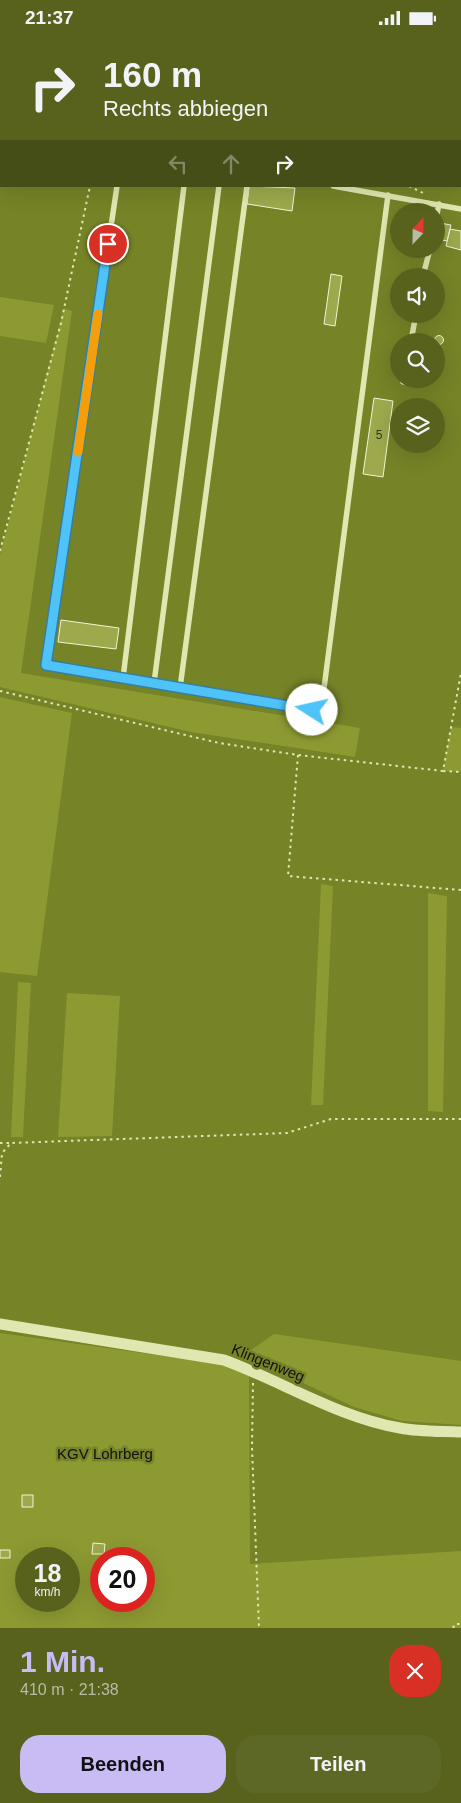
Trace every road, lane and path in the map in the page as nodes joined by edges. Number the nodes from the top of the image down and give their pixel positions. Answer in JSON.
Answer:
{"nodes":[{"id":1,"x":90,"y":187,"type":"edge"},
{"id":2,"x":117,"y":187,"type":"edge"},
{"id":3,"x":184,"y":187,"type":"edge"},
{"id":4,"x":219,"y":187,"type":"edge"},
{"id":5,"x":247,"y":187,"type":"edge"},
{"id":6,"x":339,"y":187,"type":"edge"},
{"id":7,"x":388,"y":195,"type":"junction"},
{"id":8,"x":430,"y":203,"type":"edge"},
{"id":9,"x":445,"y":206,"type":"edge"},
{"id":10,"x":461,"y":209,"type":"edge"},
{"id":11,"x":0,"y":551,"type":"edge"},
{"id":12,"x":461,"y":673,"type":"edge"},
{"id":13,"x":123,"y":678,"type":"junction"},
{"id":14,"x":154,"y":683,"type":"junction"},
{"id":15,"x":180,"y":688,"type":"junction"},
{"id":16,"x":0,"y":691,"type":"edge"},
{"id":17,"x":298,"y":755,"type":"junction"},
{"id":18,"x":443,"y":771,"type":"junction"},
{"id":19,"x":461,"y":772,"type":"edge"},
{"id":20,"x":461,"y":890,"type":"edge"},
{"id":21,"x":461,"y":1119,"type":"edge"},
{"id":22,"x":0,"y":1143,"type":"edge"},
{"id":23,"x":11,"y":1143,"type":"junction"},
{"id":24,"x":0,"y":1177,"type":"edge"},
{"id":25,"x":0,"y":1324,"type":"edge"},
{"id":26,"x":253,"y":1370,"type":"junction"},
{"id":27,"x":461,"y":1432,"type":"edge"},
{"id":28,"x":461,"y":1624,"type":"edge"},
{"id":29,"x":259,"y":1628,"type":"edge"},
{"id":30,"x":453,"y":1628,"type":"edge"}],
"edges":[{"from":1,"to":11,"type":"path"},
{"from":2,"to":13,"type":"lane"},
{"from":3,"to":13,"type":"lane"},
{"from":4,"to":14,"type":"lane"},
{"from":5,"to":15,"type":"lane"},
{"from":6,"to":7,"type":"lane"},
{"from":7,"to":8,"type":"lane"},
{"from":7,"to":15,"type":"lane"},
{"from":9,"to":10,"type":"lane"},
{"from":12,"to":18,"type":"path"},
{"from":13,"to":14,"type":"lane"},
{"from":14,"to":15,"type":"lane"},
{"from":16,"to":17,"type":"path"},
{"from":17,"to":18,"type":"path"},
{"from":17,"to":20,"type":"path"},
{"from":18,"to":19,"type":"path"},
{"from":21,"to":23,"type":"path"},
{"from":22,"to":23,"type":"path"},
{"from":23,"to":24,"type":"path"},
{"from":25,"to":26,"type":"street","name":"Klingenweg"},
{"from":26,"to":27,"type":"street","name":"Klingenweg"},
{"from":26,"to":29,"type":"path"},
{"from":28,"to":30,"type":"path"}]}
